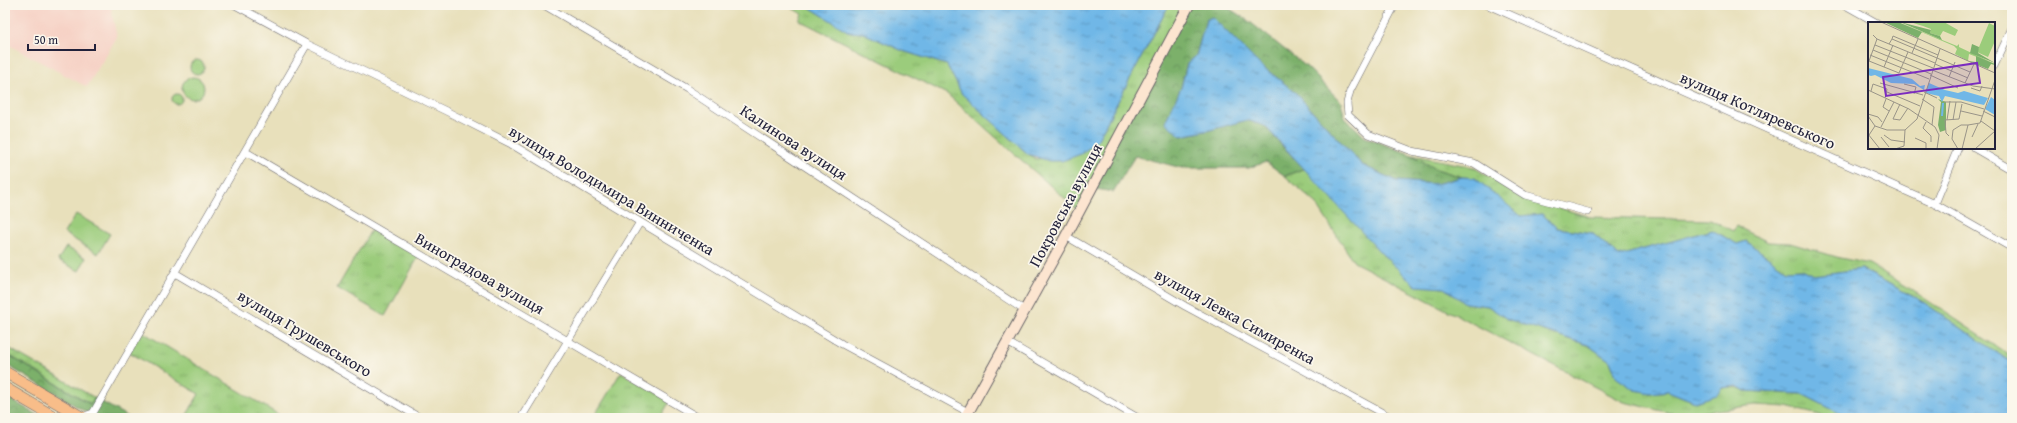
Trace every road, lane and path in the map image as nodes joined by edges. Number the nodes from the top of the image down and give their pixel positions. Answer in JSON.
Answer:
{"nodes":[{"id":1,"x":235,"y":5,"type":"edge"},
{"id":2,"x":544,"y":5,"type":"edge"},
{"id":3,"x":1190,"y":5,"type":"edge"},
{"id":4,"x":1395,"y":5,"type":"edge"},
{"id":5,"x":1488,"y":5,"type":"edge"},
{"id":6,"x":1845,"y":5,"type":"edge"},
{"id":7,"x":1874,"y":22,"type":"edge"},
{"id":8,"x":2012,"y":28,"type":"edge"},
{"id":9,"x":307,"y":44,"type":"junction"},
{"id":10,"x":1995,"y":64,"type":"edge"},
{"id":11,"x":1958,"y":149,"type":"edge"},
{"id":12,"x":1976,"y":149,"type":"edge"},
{"id":13,"x":246,"y":152,"type":"junction"},
{"id":14,"x":2012,"y":170,"type":"edge"},
{"id":15,"x":1935,"y":204,"type":"junction"},
{"id":16,"x":1588,"y":212,"type":"dead end"},
{"id":17,"x":640,"y":222,"type":"junction"},
{"id":18,"x":1066,"y":236,"type":"junction"},
{"id":19,"x":2012,"y":248,"type":"edge"},
{"id":20,"x":175,"y":273,"type":"junction"},
{"id":21,"x":1024,"y":310,"type":"junction"},
{"id":22,"x":568,"y":340,"type":"junction"},
{"id":23,"x":1007,"y":342,"type":"junction"},
{"id":24,"x":5,"y":372,"type":"edge"},
{"id":25,"x":5,"y":388,"type":"edge"},
{"id":26,"x":967,"y":415,"type":"edge"},
{"id":27,"x":88,"y":416,"type":"edge"},
{"id":28,"x":56,"y":418,"type":"edge"},
{"id":29,"x":420,"y":418,"type":"edge"},
{"id":30,"x":521,"y":418,"type":"edge"},
{"id":31,"x":700,"y":418,"type":"edge"},
{"id":32,"x":1138,"y":418,"type":"edge"},
{"id":33,"x":1392,"y":418,"type":"edge"}],
"edges":[{"from":1,"to":9,"type":"street","name":"вулиця Володимира Винниченка"},
{"from":2,"to":21,"type":"street","name":"Калинова вулиця"},
{"from":3,"to":18,"type":"street","name":"Покровська вулиця"},
{"from":4,"to":16,"type":"street"},
{"from":5,"to":15,"type":"street","name":"вулиця Котляревського"},
{"from":6,"to":7,"type":"street"},
{"from":8,"to":10,"type":"street"},
{"from":9,"to":13,"type":"street"},
{"from":9,"to":17,"type":"street","name":"вулиця Володимира Винниченка"},
{"from":11,"to":15,"type":"street"},
{"from":12,"to":14,"type":"street"},
{"from":13,"to":20,"type":"street"},
{"from":13,"to":22,"type":"street","name":"Виноградова вулиця"},
{"from":15,"to":19,"type":"street","name":"вулиця Котляревського"},
{"from":17,"to":22,"type":"street"},
{"from":17,"to":26,"type":"street","name":"вулиця Володимира Винниченка"},
{"from":18,"to":21,"type":"street","name":"Покровська вулиця"},
{"from":18,"to":33,"type":"street","name":"вулиця Левка Симиренка"},
{"from":20,"to":27,"type":"street"},
{"from":20,"to":29,"type":"street","name":"вулиця Грушевського"},
{"from":21,"to":23,"type":"street","name":"Покровська вулиця"},
{"from":22,"to":30,"type":"street"},
{"from":22,"to":31,"type":"street","name":"Виноградова вулиця"},
{"from":23,"to":26,"type":"street","name":"Покровська вулиця"},
{"from":23,"to":32,"type":"street"},
{"from":24,"to":27,"type":"main road"},
{"from":25,"to":28,"type":"main road"}]}
